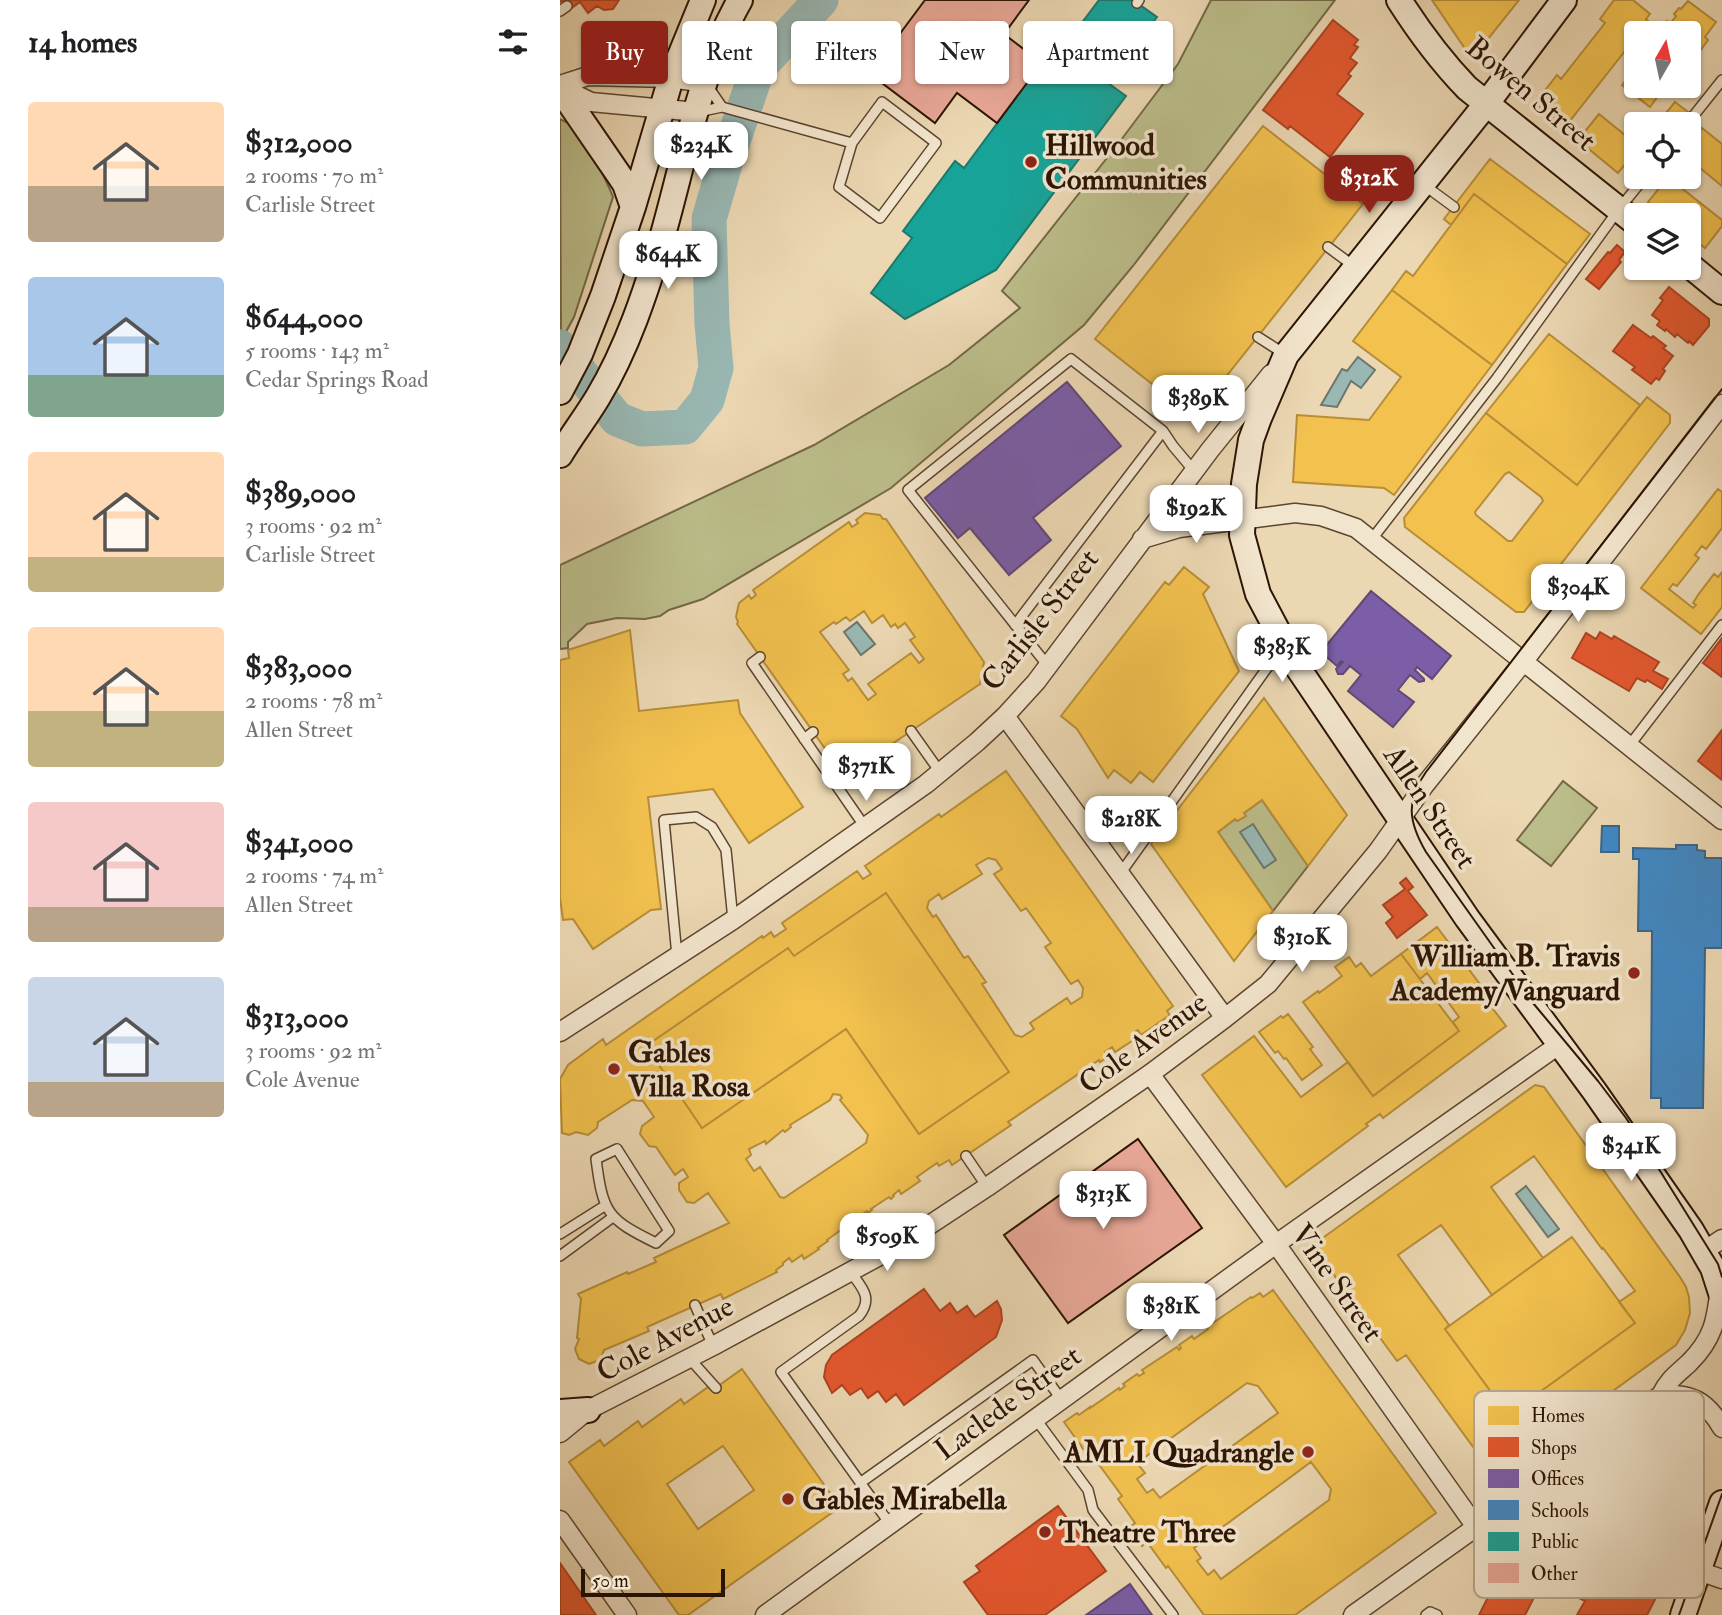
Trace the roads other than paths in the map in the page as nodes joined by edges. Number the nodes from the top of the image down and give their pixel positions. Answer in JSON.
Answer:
{"nodes":[{"id":1,"x":703,"y":0,"type":"edge"},
{"id":2,"x":740,"y":0,"type":"edge"},
{"id":3,"x":1399,"y":0,"type":"edge"},
{"id":4,"x":1564,"y":0,"type":"edge"},
{"id":5,"x":730,"y":21,"type":"edge"},
{"id":6,"x":670,"y":78,"type":"junction"},
{"id":7,"x":682,"y":80,"type":"edge"},
{"id":8,"x":1722,"y":80,"type":"edge"},
{"id":9,"x":705,"y":84,"type":"edge"},
{"id":10,"x":706,"y":84,"type":"edge"},
{"id":11,"x":560,"y":87,"type":"edge"},
{"id":12,"x":1486,"y":103,"type":"junction"},
{"id":13,"x":722,"y":107,"type":"junction"},
{"id":14,"x":660,"y":109,"type":"junction"},
{"id":15,"x":696,"y":112,"type":"junction"},
{"id":16,"x":1697,"y":112,"type":"edge"},
{"id":17,"x":852,"y":143,"type":"junction"},
{"id":18,"x":1422,"y":184,"type":"junction"},
{"id":19,"x":633,"y":206,"type":"junction"},
{"id":20,"x":1454,"y":207,"type":"dead end"},
{"id":21,"x":1624,"y":213,"type":"edge"},
{"id":22,"x":1624,"y":221,"type":"edge"},
{"id":23,"x":1328,"y":247,"type":"dead end"},
{"id":24,"x":1356,"y":267,"type":"junction"},
{"id":25,"x":1701,"y":275,"type":"edge"},
{"id":26,"x":1722,"y":292,"type":"edge"},
{"id":27,"x":1258,"y":337,"type":"dead end"},
{"id":28,"x":1286,"y":355,"type":"junction"},
{"id":29,"x":560,"y":392,"type":"edge"},
{"id":30,"x":1722,"y":404,"type":"edge"},
{"id":31,"x":1163,"y":431,"type":"junction"},
{"id":32,"x":565,"y":446,"type":"edge"},
{"id":33,"x":1195,"y":471,"type":"junction"},
{"id":34,"x":1242,"y":519,"type":"junction"},
{"id":35,"x":1372,"y":539,"type":"junction"},
{"id":36,"x":1142,"y":540,"type":"junction"},
{"id":37,"x":1015,"y":625,"type":"junction"},
{"id":38,"x":1722,"y":625,"type":"edge"},
{"id":39,"x":1286,"y":647,"type":"junction"},
{"id":40,"x":760,"y":657,"type":"dead end"},
{"id":41,"x":1524,"y":661,"type":"junction"},
{"id":42,"x":1048,"y":666,"type":"junction"},
{"id":43,"x":1005,"y":716,"type":"junction"},
{"id":44,"x":911,"y":731,"type":"dead end"},
{"id":45,"x":813,"y":732,"type":"dead end"},
{"id":46,"x":804,"y":738,"type":"junction"},
{"id":47,"x":1629,"y":746,"type":"junction"},
{"id":48,"x":940,"y":772,"type":"junction"},
{"id":49,"x":1401,"y":820,"type":"junction"},
{"id":50,"x":1722,"y":820,"type":"edge"},
{"id":51,"x":865,"y":827,"type":"junction"},
{"id":52,"x":1120,"y":874,"type":"junction"},
{"id":53,"x":733,"y":919,"type":"junction"},
{"id":54,"x":677,"y":956,"type":"junction"},
{"id":55,"x":1225,"y":1018,"type":"junction"},
{"id":56,"x":560,"y":1032,"type":"edge"},
{"id":57,"x":1560,"y":1044,"type":"junction"},
{"id":58,"x":1150,"y":1074,"type":"junction"},
{"id":59,"x":966,"y":1156,"type":"dead end"},
{"id":60,"x":987,"y":1187,"type":"junction"},
{"id":61,"x":606,"y":1205,"type":"junction"},
{"id":62,"x":614,"y":1217,"type":"junction"},
{"id":63,"x":560,"y":1234,"type":"edge"},
{"id":64,"x":1276,"y":1244,"type":"junction"},
{"id":65,"x":1713,"y":1245,"type":"edge"},
{"id":66,"x":560,"y":1256,"type":"edge"},
{"id":67,"x":850,"y":1272,"type":"junction"},
{"id":68,"x":1721,"y":1292,"type":"edge"},
{"id":69,"x":695,"y":1306,"type":"dead end"},
{"id":70,"x":713,"y":1346,"type":"junction"},
{"id":71,"x":690,"y":1359,"type":"junction"},
{"id":72,"x":716,"y":1388,"type":"dead end"},
{"id":73,"x":1663,"y":1391,"type":"edge"},
{"id":74,"x":1061,"y":1399,"type":"junction"},
{"id":75,"x":1704,"y":1405,"type":"edge"},
{"id":76,"x":588,"y":1410,"type":"junction"},
{"id":77,"x":560,"y":1412,"type":"edge"},
{"id":78,"x":1035,"y":1418,"type":"junction"},
{"id":79,"x":1722,"y":1428,"type":"edge"},
{"id":80,"x":560,"y":1433,"type":"edge"},
{"id":81,"x":860,"y":1483,"type":"junction"},
{"id":82,"x":1722,"y":1503,"type":"edge"},
{"id":83,"x":560,"y":1520,"type":"edge"},
{"id":84,"x":890,"y":1524,"type":"junction"},
{"id":85,"x":1474,"y":1524,"type":"edge"},
{"id":86,"x":1474,"y":1528,"type":"edge"},
{"id":87,"x":1704,"y":1556,"type":"edge"},
{"id":88,"x":1704,"y":1573,"type":"edge"},
{"id":89,"x":1722,"y":1580,"type":"edge"},
{"id":90,"x":1689,"y":1598,"type":"edge"},
{"id":91,"x":626,"y":1615,"type":"edge"},
{"id":92,"x":765,"y":1615,"type":"edge"},
{"id":93,"x":1174,"y":1615,"type":"edge"},
{"id":94,"x":1353,"y":1615,"type":"edge"},
{"id":95,"x":1426,"y":1615,"type":"edge"},
{"id":96,"x":1437,"y":1615,"type":"edge"},
{"id":97,"x":1683,"y":1615,"type":"edge"}],
"edges":[{"from":1,"to":6,"type":"street"},
{"from":2,"to":5,"type":"street"},
{"from":3,"to":12,"type":"street","name":"Bowen Street"},
{"from":4,"to":12,"type":"street","name":"Carlisle Street"},
{"from":6,"to":7,"type":"street"},
{"from":6,"to":11,"type":"street"},
{"from":6,"to":14,"type":"street"},
{"from":8,"to":16,"type":"lane"},
{"from":9,"to":15,"type":"street"},
{"from":10,"to":13,"type":"lane"},
{"from":11,"to":14,"type":"street"},
{"from":11,"to":19,"type":"street"},
{"from":12,"to":18,"type":"street","name":"Carlisle Street"},
{"from":12,"to":21,"type":"street","name":"Bowen Street"},
{"from":13,"to":15,"type":"lane"},
{"from":13,"to":17,"type":"lane"},
{"from":14,"to":15,"type":"street"},
{"from":14,"to":19,"type":"street"},
{"from":15,"to":32,"type":"street"},
{"from":17,"to":17,"type":"lane"},
{"from":18,"to":20,"type":"lane"},
{"from":18,"to":24,"type":"street","name":"Carlisle Street"},
{"from":19,"to":29,"type":"street"},
{"from":22,"to":35,"type":"lane"},
{"from":23,"to":24,"type":"lane"},
{"from":24,"to":28,"type":"street","name":"Carlisle Street"},
{"from":25,"to":26,"type":"street"},
{"from":27,"to":28,"type":"lane"},
{"from":28,"to":33,"type":"street","name":"Carlisle Street"},
{"from":28,"to":34,"type":"street","name":"Allen Street"},
{"from":30,"to":41,"type":"street","name":"Cole Avenue"},
{"from":31,"to":33,"type":"lane"},
{"from":31,"to":37,"type":"lane"},
{"from":31,"to":37,"type":"lane"},
{"from":33,"to":36,"type":"street","name":"Carlisle Street"},
{"from":34,"to":35,"type":"street"},
{"from":34,"to":36,"type":"street"},
{"from":34,"to":39,"type":"street","name":"Allen Street"},
{"from":35,"to":41,"type":"street"},
{"from":36,"to":42,"type":"street","name":"Carlisle Street"},
{"from":37,"to":42,"type":"lane"},
{"from":38,"to":47,"type":"lane"},
{"from":39,"to":49,"type":"street","name":"Allen Street"},
{"from":39,"to":52,"type":"lane"},
{"from":40,"to":46,"type":"lane"},
{"from":41,"to":47,"type":"street"},
{"from":41,"to":49,"type":"street","name":"Cole Avenue"},
{"from":42,"to":43,"type":"street","name":"Carlisle Street"},
{"from":43,"to":48,"type":"street","name":"Carlisle Street"},
{"from":43,"to":52,"type":"street"},
{"from":44,"to":48,"type":"lane"},
{"from":45,"to":46,"type":"lane"},
{"from":46,"to":51,"type":"lane"},
{"from":47,"to":50,"type":"street"},
{"from":48,"to":51,"type":"street","name":"Carlisle Street"},
{"from":49,"to":55,"type":"street","name":"Cole Avenue"},
{"from":49,"to":57,"type":"street","name":"Allen Street"},
{"from":51,"to":53,"type":"street","name":"Carlisle Street"},
{"from":52,"to":55,"type":"street"},
{"from":53,"to":54,"type":"street","name":"Carlisle Street"},
{"from":53,"to":54,"type":"lane"},
{"from":54,"to":56,"type":"street","name":"Carlisle Street"},
{"from":55,"to":58,"type":"street","name":"Cole Avenue"},
{"from":57,"to":64,"type":"street","name":"Laclede Street"},
{"from":57,"to":65,"type":"street","name":"Allen Street"},
{"from":58,"to":60,"type":"street","name":"Cole Avenue"},
{"from":58,"to":64,"type":"street","name":"Vine Street"},
{"from":59,"to":60,"type":"lane"},
{"from":60,"to":67,"type":"street","name":"Cole Avenue"},
{"from":61,"to":62,"type":"lane"},
{"from":61,"to":62,"type":"lane"},
{"from":61,"to":63,"type":"lane"},
{"from":62,"to":66,"type":"lane"},
{"from":64,"to":74,"type":"street","name":"Laclede Street"},
{"from":64,"to":85,"type":"street","name":"Vine Street"},
{"from":65,"to":68,"type":"street","name":"Allen Street"},
{"from":67,"to":70,"type":"street","name":"Cole Avenue"},
{"from":67,"to":81,"type":"lane"},
{"from":68,"to":73,"type":"street"},
{"from":69,"to":70,"type":"lane"},
{"from":70,"to":71,"type":"street","name":"Cole Avenue"},
{"from":71,"to":72,"type":"lane"},
{"from":71,"to":76,"type":"street","name":"Cole Avenue"},
{"from":74,"to":78,"type":"street","name":"Laclede Street"},
{"from":74,"to":81,"type":"lane"},
{"from":75,"to":79,"type":"street"},
{"from":76,"to":77,"type":"street"},
{"from":76,"to":80,"type":"street","name":"Cole Avenue"},
{"from":78,"to":84,"type":"street","name":"Laclede Street"},
{"from":78,"to":93,"type":"lane"},
{"from":81,"to":84,"type":"lane"},
{"from":82,"to":87,"type":"street"},
{"from":83,"to":91,"type":"street"},
{"from":84,"to":92,"type":"street","name":"Laclede Street"},
{"from":86,"to":94,"type":"street"},
{"from":88,"to":89,"type":"street"},
{"from":90,"to":97,"type":"street"},
{"from":95,"to":96,"type":"lane"}]}
